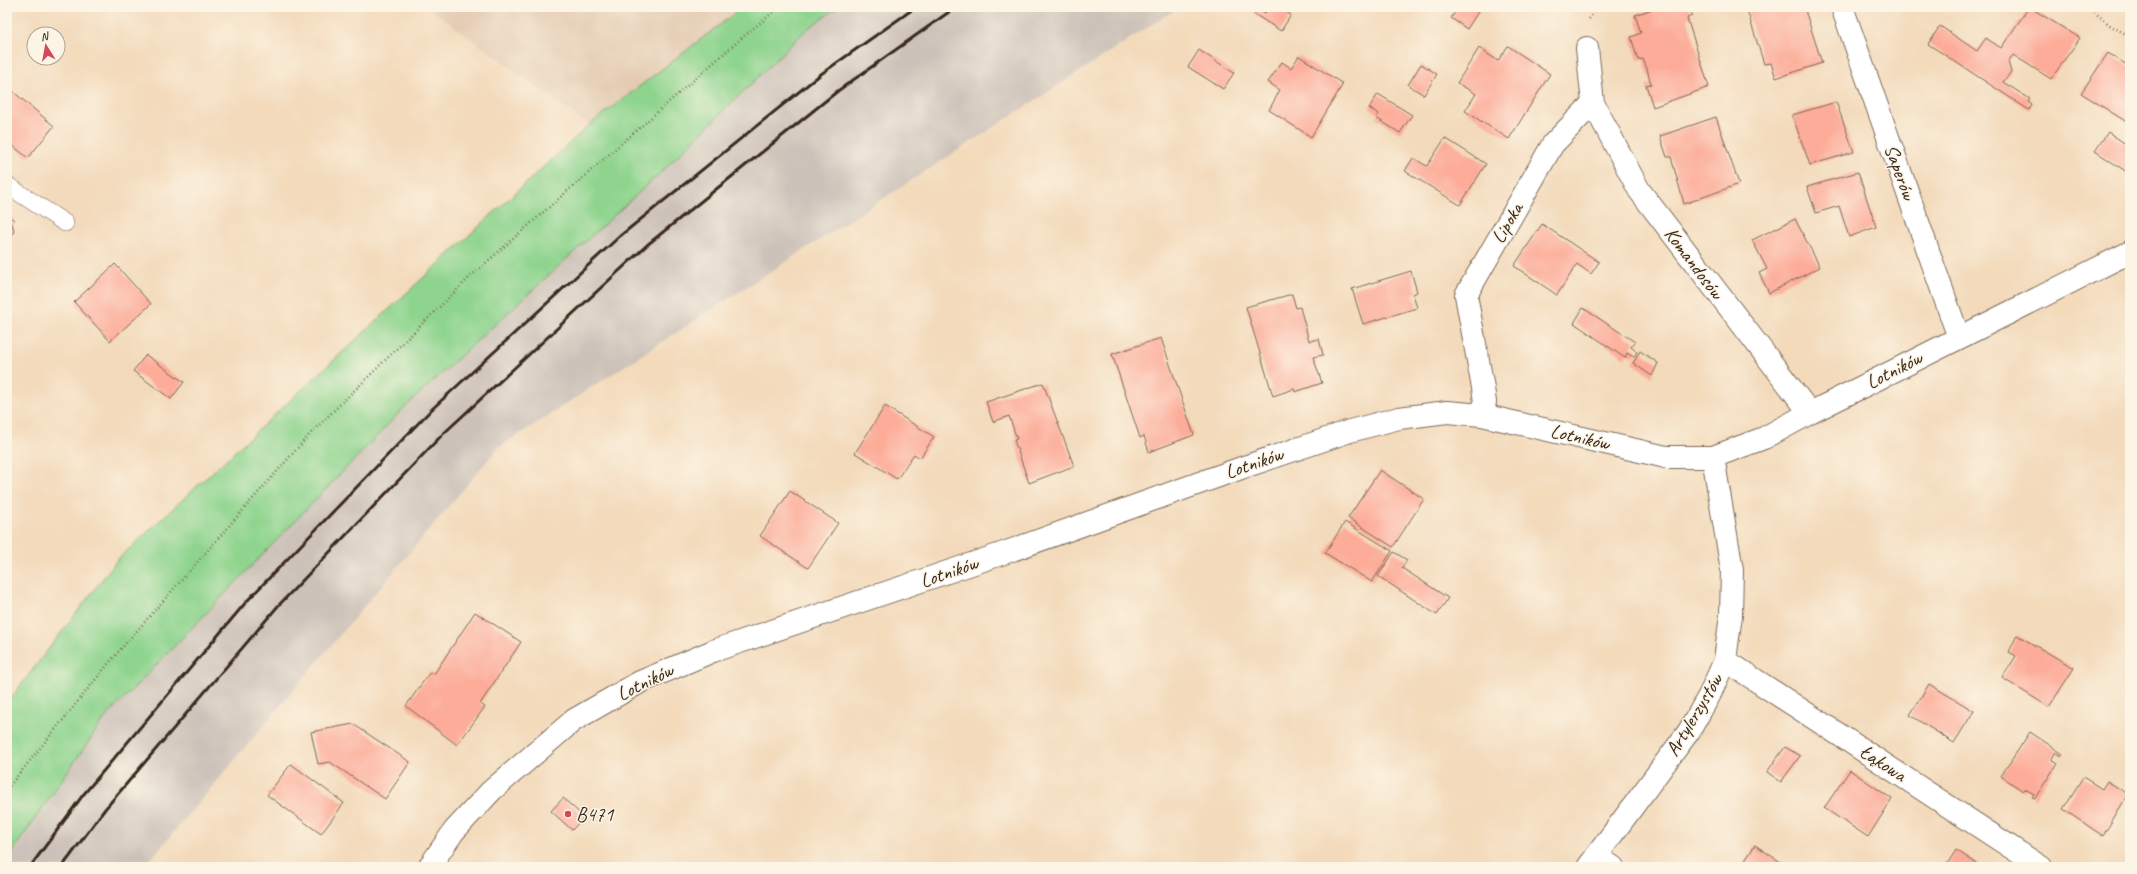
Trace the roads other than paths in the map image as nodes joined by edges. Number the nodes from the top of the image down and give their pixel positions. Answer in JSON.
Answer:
{"nodes":[{"id":1,"x":1842,"y":7,"type":"edge"},
{"id":2,"x":1588,"y":48,"type":"dead end"},
{"id":3,"x":1593,"y":103,"type":"junction"},
{"id":4,"x":7,"y":185,"type":"edge"},
{"id":5,"x":65,"y":223,"type":"dead end"},
{"id":6,"x":2130,"y":252,"type":"edge"},
{"id":7,"x":1959,"y":338,"type":"junction"},
{"id":8,"x":1810,"y":413,"type":"junction"},
{"id":9,"x":1482,"y":414,"type":"junction"},
{"id":10,"x":1713,"y":457,"type":"junction"},
{"id":11,"x":1725,"y":660,"type":"junction"},
{"id":12,"x":1599,"y":863,"type":"edge"},
{"id":13,"x":429,"y":867,"type":"edge"},
{"id":14,"x":2041,"y":867,"type":"edge"}],
"edges":[{"from":1,"to":7,"type":"street","name":"Saperów"},
{"from":2,"to":3,"type":"street"},
{"from":3,"to":8,"type":"street","name":"Komandosów"},
{"from":3,"to":9,"type":"street","name":"Lipoka"},
{"from":4,"to":5,"type":"lane"},
{"from":6,"to":7,"type":"street","name":"Lotników"},
{"from":7,"to":8,"type":"street","name":"Lotników"},
{"from":8,"to":10,"type":"street","name":"Lotników"},
{"from":9,"to":10,"type":"street","name":"Lotników"},
{"from":9,"to":13,"type":"street","name":"Lotników"},
{"from":10,"to":11,"type":"street","name":"Artylerzystów"},
{"from":11,"to":12,"type":"street","name":"Artylerzystów"},
{"from":11,"to":14,"type":"street","name":"Łąkowa"}]}
